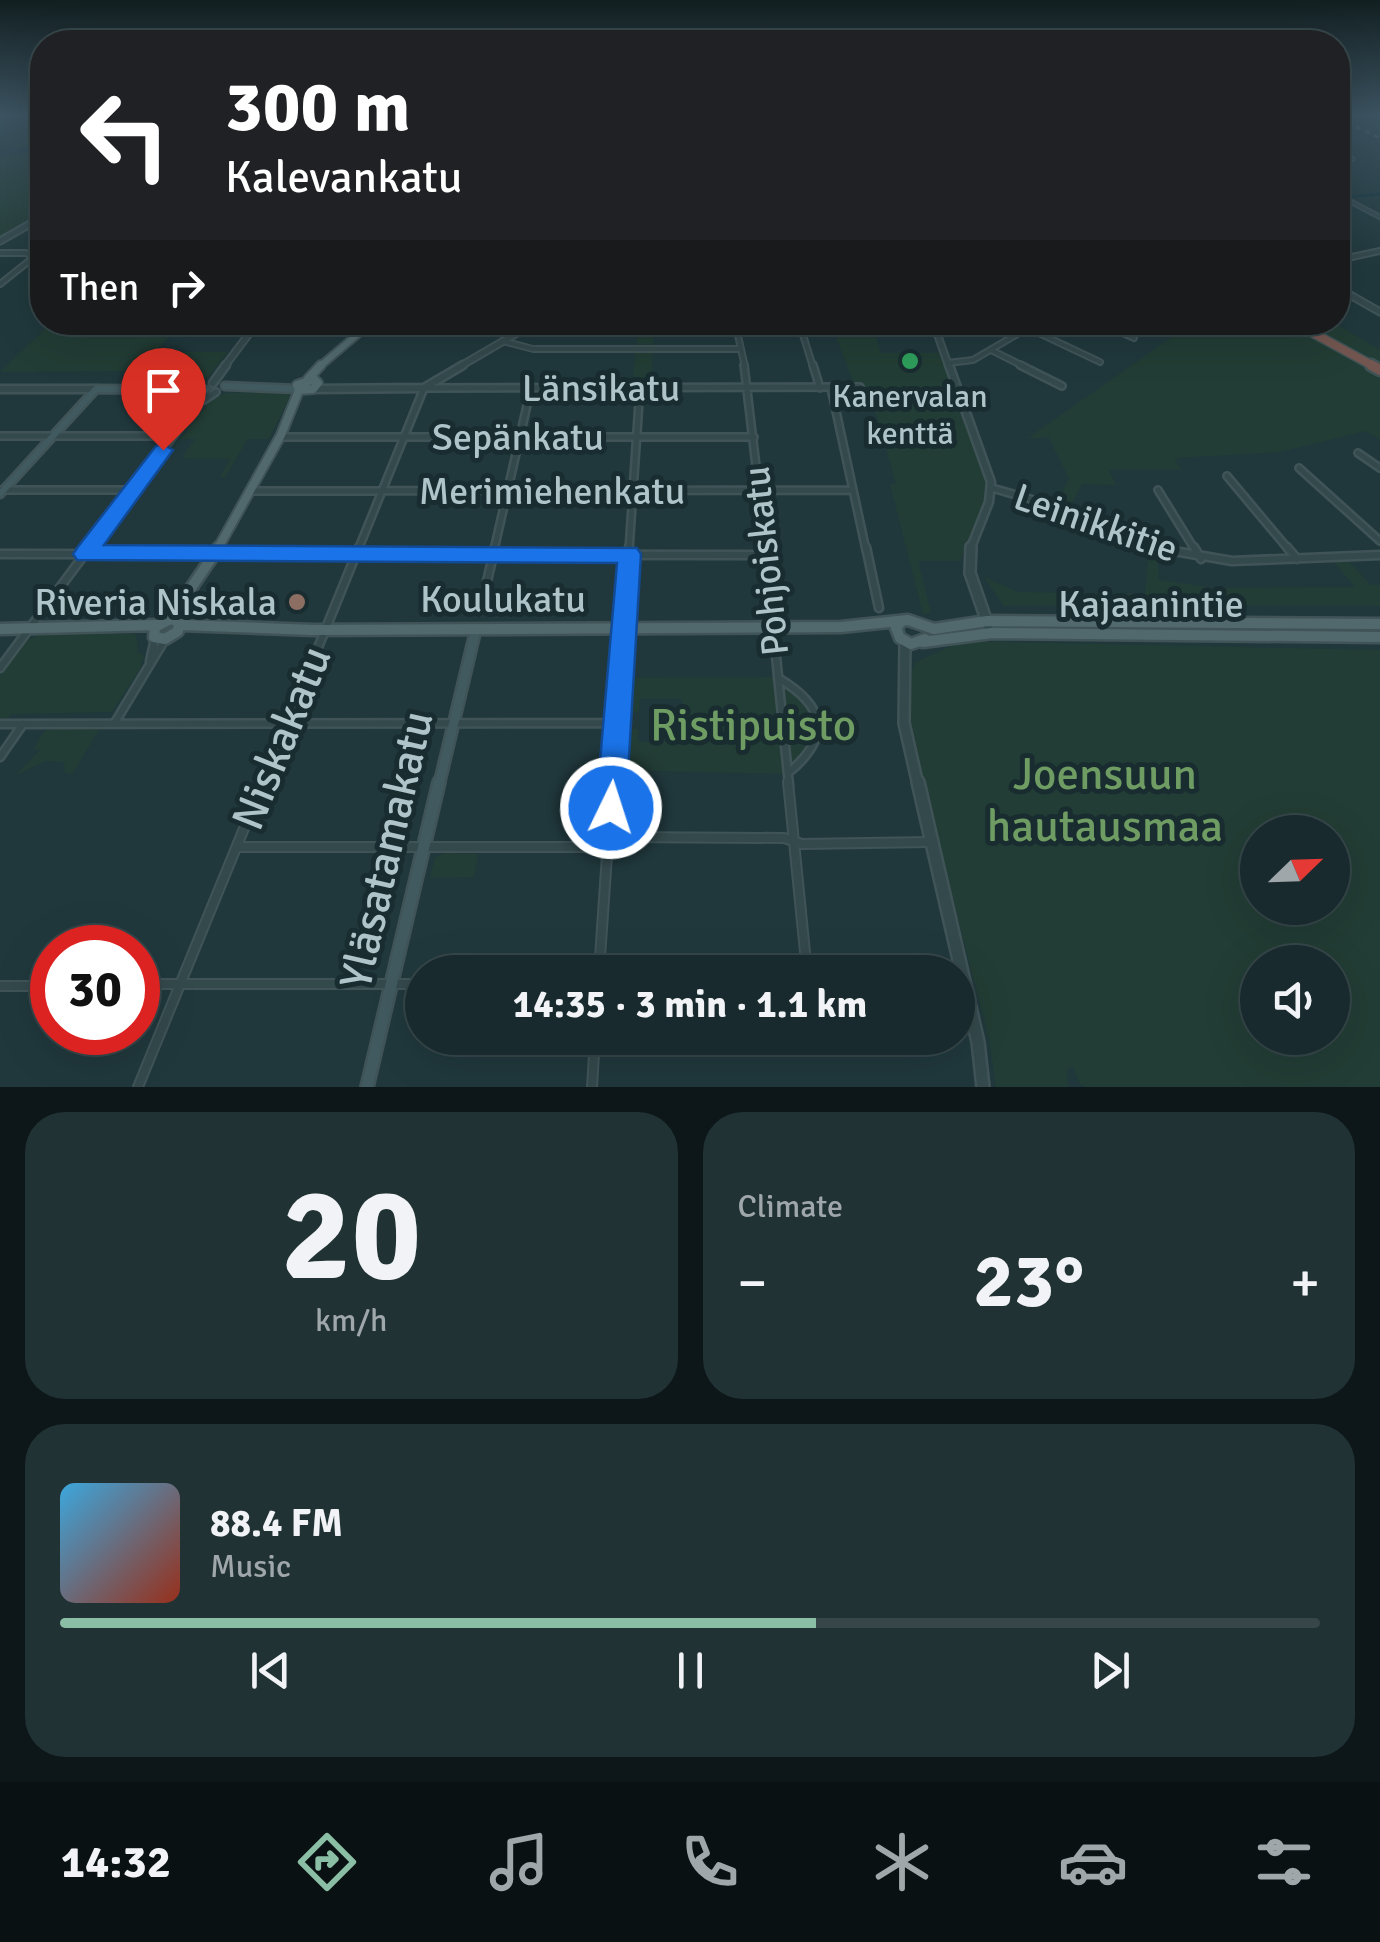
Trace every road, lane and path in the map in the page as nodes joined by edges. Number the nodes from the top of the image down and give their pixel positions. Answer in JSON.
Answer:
{"nodes":[{"id":1,"x":1350,"y":201,"type":"edge"},
{"id":2,"x":1380,"y":217,"type":"edge"},
{"id":3,"x":30,"y":225,"type":"edge"},
{"id":4,"x":0,"y":241,"type":"edge"},
{"id":5,"x":1380,"y":251,"type":"edge"},
{"id":6,"x":0,"y":253,"type":"edge"},
{"id":7,"x":30,"y":256,"type":"edge"},
{"id":8,"x":1350,"y":257,"type":"edge"},
{"id":9,"x":30,"y":261,"type":"edge"},
{"id":10,"x":0,"y":284,"type":"edge"},
{"id":11,"x":1350,"y":295,"type":"edge"},
{"id":12,"x":1380,"y":312,"type":"edge"},
{"id":13,"x":249,"y":335,"type":"edge"},
{"id":14,"x":357,"y":335,"type":"edge"},
{"id":15,"x":515,"y":335,"type":"edge"},
{"id":16,"x":738,"y":335,"type":"edge"},
{"id":17,"x":803,"y":335,"type":"edge"},
{"id":18,"x":938,"y":335,"type":"edge"},
{"id":19,"x":1016,"y":335,"type":"edge"},
{"id":20,"x":1043,"y":335,"type":"edge"},
{"id":21,"x":1127,"y":335,"type":"edge"},
{"id":22,"x":1318,"y":335,"type":"edge"},
{"id":23,"x":1134,"y":338,"type":"dead end"},
{"id":24,"x":503,"y":342,"type":"junction"},
{"id":25,"x":742,"y":349,"type":"junction"},
{"id":26,"x":990,"y":350,"type":"junction"},
{"id":27,"x":948,"y":362,"type":"junction"},
{"id":28,"x":1100,"y":362,"type":"dead end"},
{"id":29,"x":226,"y":367,"type":"junction"},
{"id":30,"x":1380,"y":370,"type":"edge"},
{"id":31,"x":307,"y":386,"type":"junction"},
{"id":32,"x":1062,"y":386,"type":"dead end"},
{"id":33,"x":209,"y":387,"type":"junction"},
{"id":34,"x":860,"y":387,"type":"dead end"},
{"id":35,"x":221,"y":388,"type":"junction"},
{"id":36,"x":424,"y":388,"type":"junction"},
{"id":37,"x":531,"y":388,"type":"junction"},
{"id":38,"x":640,"y":388,"type":"junction"},
{"id":39,"x":749,"y":388,"type":"junction"},
{"id":40,"x":820,"y":388,"type":"junction"},
{"id":41,"x":830,"y":388,"type":"junction"},
{"id":42,"x":0,"y":389,"type":"edge"},
{"id":43,"x":96,"y":389,"type":"junction"},
{"id":44,"x":198,"y":405,"type":"junction"},
{"id":45,"x":0,"y":436,"type":"edge"},
{"id":46,"x":52,"y":436,"type":"junction"},
{"id":47,"x":174,"y":436,"type":"junction"},
{"id":48,"x":282,"y":436,"type":"junction"},
{"id":49,"x":754,"y":436,"type":"junction"},
{"id":50,"x":404,"y":437,"type":"junction"},
{"id":51,"x":521,"y":437,"type":"junction"},
{"id":52,"x":637,"y":437,"type":"junction"},
{"id":53,"x":1358,"y":452,"type":"dead end"},
{"id":54,"x":1299,"y":468,"type":"dead end"},
{"id":55,"x":1380,"y":468,"type":"edge"},
{"id":56,"x":1227,"y":476,"type":"dead end"},
{"id":57,"x":992,"y":488,"type":"junction"},
{"id":58,"x":133,"y":490,"type":"junction"},
{"id":59,"x":760,"y":490,"type":"junction"},
{"id":60,"x":853,"y":490,"type":"junction"},
{"id":61,"x":1158,"y":490,"type":"dead end"},
{"id":62,"x":1,"y":491,"type":"edge"},
{"id":63,"x":250,"y":491,"type":"junction"},
{"id":64,"x":509,"y":491,"type":"junction"},
{"id":65,"x":634,"y":491,"type":"junction"},
{"id":66,"x":382,"y":492,"type":"junction"},
{"id":67,"x":1380,"y":541,"type":"edge"},
{"id":68,"x":0,"y":554,"type":"edge"},
{"id":69,"x":85,"y":554,"type":"junction"},
{"id":70,"x":213,"y":554,"type":"junction"},
{"id":71,"x":357,"y":554,"type":"junction"},
{"id":72,"x":629,"y":554,"type":"junction"},
{"id":73,"x":493,"y":555,"type":"junction"},
{"id":74,"x":765,"y":555,"type":"junction"},
{"id":75,"x":1380,"y":555,"type":"edge"},
{"id":76,"x":1201,"y":559,"type":"junction"},
{"id":77,"x":1296,"y":559,"type":"junction"},
{"id":78,"x":879,"y":608,"type":"dead end"},
{"id":79,"x":480,"y":610,"type":"dead end"},
{"id":80,"x":902,"y":621,"type":"junction"},
{"id":81,"x":987,"y":621,"type":"junction"},
{"id":82,"x":1380,"y":624,"type":"edge"},
{"id":83,"x":624,"y":628,"type":"junction"},
{"id":84,"x":774,"y":628,"type":"junction"},
{"id":85,"x":840,"y":628,"type":"junction"},
{"id":86,"x":924,"y":628,"type":"junction"},
{"id":87,"x":0,"y":629,"type":"edge"},
{"id":88,"x":29,"y":629,"type":"junction"},
{"id":89,"x":167,"y":629,"type":"junction"},
{"id":90,"x":476,"y":629,"type":"junction"},
{"id":91,"x":326,"y":630,"type":"junction"},
{"id":92,"x":992,"y":633,"type":"junction"},
{"id":93,"x":1380,"y":637,"type":"edge"},
{"id":94,"x":911,"y":641,"type":"junction"},
{"id":95,"x":0,"y":668,"type":"edge"},
{"id":96,"x":778,"y":678,"type":"junction"},
{"id":97,"x":617,"y":722,"type":"junction"},
{"id":98,"x":452,"y":723,"type":"junction"},
{"id":99,"x":0,"y":724,"type":"edge"},
{"id":100,"x":22,"y":724,"type":"junction"},
{"id":101,"x":114,"y":724,"type":"junction"},
{"id":102,"x":286,"y":725,"type":"junction"},
{"id":103,"x":0,"y":757,"type":"edge"},
{"id":104,"x":788,"y":773,"type":"junction"},
{"id":105,"x":794,"y":841,"type":"junction"},
{"id":106,"x":608,"y":842,"type":"junction"},
{"id":107,"x":930,"y":842,"type":"junction"},
{"id":108,"x":238,"y":847,"type":"junction"},
{"id":109,"x":422,"y":847,"type":"junction"},
{"id":110,"x":600,"y":955,"type":"edge"},
{"id":111,"x":804,"y":955,"type":"edge"},
{"id":112,"x":955,"y":955,"type":"edge"},
{"id":113,"x":160,"y":984,"type":"edge"},
{"id":114,"x":181,"y":984,"type":"junction"},
{"id":115,"x":390,"y":985,"type":"junction"},
{"id":116,"x":405,"y":985,"type":"edge"},
{"id":117,"x":0,"y":986,"type":"edge"},
{"id":118,"x":30,"y":986,"type":"edge"},
{"id":119,"x":975,"y":1032,"type":"edge"},
{"id":120,"x":593,"y":1055,"type":"edge"},
{"id":121,"x":138,"y":1087,"type":"edge"},
{"id":122,"x":367,"y":1087,"type":"edge"},
{"id":123,"x":592,"y":1087,"type":"edge"},
{"id":124,"x":983,"y":1087,"type":"edge"}],
"edges":[{"from":1,"to":2,"type":"street"},
{"from":3,"to":4,"type":"street"},
{"from":5,"to":8,"type":"street"},
{"from":6,"to":7,"type":"street"},
{"from":9,"to":10,"type":"street"},
{"from":11,"to":12,"type":"street"},
{"from":13,"to":29,"type":"street"},
{"from":14,"to":31,"type":"main road"},
{"from":15,"to":24,"type":"street"},
{"from":16,"to":25,"type":"street","name":"Pohjoiskatu"},
{"from":17,"to":40,"type":"street"},
{"from":18,"to":27,"type":"street"},
{"from":19,"to":26,"type":"street"},
{"from":20,"to":28,"type":"street"},
{"from":21,"to":23,"type":"street"},
{"from":22,"to":30,"type":"highway"},
{"from":24,"to":25,"type":"street"},
{"from":24,"to":36,"type":"street"},
{"from":25,"to":39,"type":"street","name":"Pohjoiskatu"},
{"from":26,"to":27,"type":"street"},
{"from":26,"to":32,"type":"street"},
{"from":27,"to":57,"type":"street"},
{"from":29,"to":33,"type":"street"},
{"from":29,"to":35,"type":"street"},
{"from":31,"to":35,"type":"main road","name":"Länsikatu"},
{"from":31,"to":36,"type":"street","name":"Länsikatu"},
{"from":31,"to":48,"type":"main road"},
{"from":33,"to":35,"type":"main road","name":"Länsikatu"},
{"from":33,"to":43,"type":"main road"},
{"from":33,"to":44,"type":"street"},
{"from":34,"to":41,"type":"street","name":"Länsikatu"},
{"from":35,"to":44,"type":"street"},
{"from":36,"to":37,"type":"street","name":"Länsikatu"},
{"from":36,"to":50,"type":"street","name":"Niskakatu"},
{"from":37,"to":38,"type":"street","name":"Länsikatu"},
{"from":37,"to":51,"type":"street"},
{"from":38,"to":39,"type":"street","name":"Länsikatu"},
{"from":38,"to":52,"type":"street"},
{"from":39,"to":40,"type":"street","name":"Länsikatu"},
{"from":39,"to":49,"type":"street","name":"Pohjoiskatu"},
{"from":40,"to":41,"type":"street","name":"Länsikatu"},
{"from":41,"to":60,"type":"street"},
{"from":42,"to":43,"type":"street"},
{"from":43,"to":46,"type":"main road"},
{"from":44,"to":47,"type":"street"},
{"from":45,"to":46,"type":"street"},
{"from":46,"to":47,"type":"street"},
{"from":46,"to":62,"type":"main road"},
{"from":47,"to":58,"type":"street"},
{"from":48,"to":50,"type":"street","name":"Sepänkatu"},
{"from":48,"to":63,"type":"main road"},
{"from":49,"to":52,"type":"street","name":"Sepänkatu"},
{"from":49,"to":59,"type":"street","name":"Pohjoiskatu"},
{"from":50,"to":51,"type":"street","name":"Sepänkatu"},
{"from":50,"to":66,"type":"street","name":"Niskakatu"},
{"from":51,"to":52,"type":"street","name":"Sepänkatu"},
{"from":51,"to":64,"type":"street"},
{"from":52,"to":65,"type":"street"},
{"from":53,"to":55,"type":"street"},
{"from":54,"to":67,"type":"street"},
{"from":56,"to":77,"type":"street"},
{"from":57,"to":76,"type":"street","name":"Leinikkitie"},
{"from":57,"to":81,"type":"street"},
{"from":58,"to":62,"type":"street"},
{"from":58,"to":69,"type":"street"},
{"from":59,"to":60,"type":"street","name":"Merimiehenkatu"},
{"from":59,"to":65,"type":"street","name":"Merimiehenkatu"},
{"from":59,"to":74,"type":"street","name":"Pohjoiskatu"},
{"from":60,"to":78,"type":"street"},
{"from":61,"to":76,"type":"street"},
{"from":63,"to":66,"type":"street","name":"Merimiehenkatu"},
{"from":63,"to":70,"type":"main road"},
{"from":64,"to":65,"type":"street","name":"Merimiehenkatu"},
{"from":64,"to":66,"type":"street","name":"Merimiehenkatu"},
{"from":64,"to":73,"type":"street"},
{"from":65,"to":72,"type":"street"},
{"from":66,"to":71,"type":"street","name":"Niskakatu"},
{"from":68,"to":69,"type":"street"},
{"from":69,"to":70,"type":"street"},
{"from":69,"to":88,"type":"street"},
{"from":70,"to":71,"type":"street"},
{"from":70,"to":89,"type":"main road"},
{"from":71,"to":73,"type":"street"},
{"from":71,"to":91,"type":"street","name":"Niskakatu"},
{"from":72,"to":73,"type":"street"},
{"from":72,"to":74,"type":"street"},
{"from":72,"to":83,"type":"street"},
{"from":73,"to":79,"type":"street"},
{"from":74,"to":84,"type":"street","name":"Pohjoiskatu"},
{"from":75,"to":77,"type":"street","name":"Leinikkitie"},
{"from":76,"to":77,"type":"street","name":"Leinikkitie"},
{"from":80,"to":85,"type":"main road","name":"Koulukatu"},
{"from":80,"to":86,"type":"main road"},
{"from":80,"to":94,"type":"main road"},
{"from":81,"to":82,"type":"main road","name":"Kajaanintie"},
{"from":81,"to":86,"type":"main road","name":"Kajaanintie"},
{"from":81,"to":92,"type":"street"},
{"from":83,"to":84,"type":"main road","name":"Koulukatu"},
{"from":83,"to":90,"type":"main road","name":"Koulukatu"},
{"from":83,"to":97,"type":"street"},
{"from":84,"to":85,"type":"main road","name":"Koulukatu"},
{"from":84,"to":96,"type":"street","name":"Pohjoiskatu"},
{"from":85,"to":94,"type":"main road","name":"Koulukatu"},
{"from":86,"to":94,"type":"main road"},
{"from":87,"to":88,"type":"main road","name":"Koulukatu"},
{"from":88,"to":89,"type":"main road","name":"Koulukatu"},
{"from":88,"to":95,"type":"street"},
{"from":89,"to":91,"type":"main road","name":"Koulukatu"},
{"from":89,"to":101,"type":"street"},
{"from":90,"to":91,"type":"main road","name":"Koulukatu"},
{"from":90,"to":98,"type":"main road","name":"Yläsatamakatu"},
{"from":91,"to":102,"type":"street","name":"Niskakatu"},
{"from":92,"to":93,"type":"main road","name":"Kajaanintie"},
{"from":92,"to":94,"type":"main road","name":"Kajaanintie"},
{"from":94,"to":107,"type":"street"},
{"from":96,"to":104,"type":"street","name":"Pohjoiskatu"},
{"from":96,"to":104,"type":"street"},
{"from":97,"to":98,"type":"street"},
{"from":97,"to":106,"type":"street"},
{"from":98,"to":102,"type":"street"},
{"from":98,"to":109,"type":"main road","name":"Yläsatamakatu"},
{"from":99,"to":100,"type":"street"},
{"from":100,"to":101,"type":"street"},
{"from":100,"to":103,"type":"street"},
{"from":101,"to":102,"type":"street"},
{"from":102,"to":108,"type":"street","name":"Niskakatu"},
{"from":104,"to":105,"type":"street","name":"Pohjoiskatu"},
{"from":105,"to":106,"type":"street"},
{"from":105,"to":107,"type":"street"},
{"from":105,"to":111,"type":"street","name":"Pohjoiskatu"},
{"from":106,"to":109,"type":"street"},
{"from":106,"to":110,"type":"street"},
{"from":107,"to":112,"type":"street"},
{"from":108,"to":109,"type":"street"},
{"from":108,"to":114,"type":"street","name":"Niskakatu"},
{"from":109,"to":115,"type":"main road","name":"Yläsatamakatu"},
{"from":113,"to":114,"type":"street"},
{"from":114,"to":115,"type":"street"},
{"from":114,"to":121,"type":"street","name":"Niskakatu"},
{"from":115,"to":116,"type":"street"},
{"from":115,"to":122,"type":"main road","name":"Yläsatamakatu"},
{"from":117,"to":118,"type":"street"},
{"from":119,"to":124,"type":"street"},
{"from":120,"to":123,"type":"street"}]}
